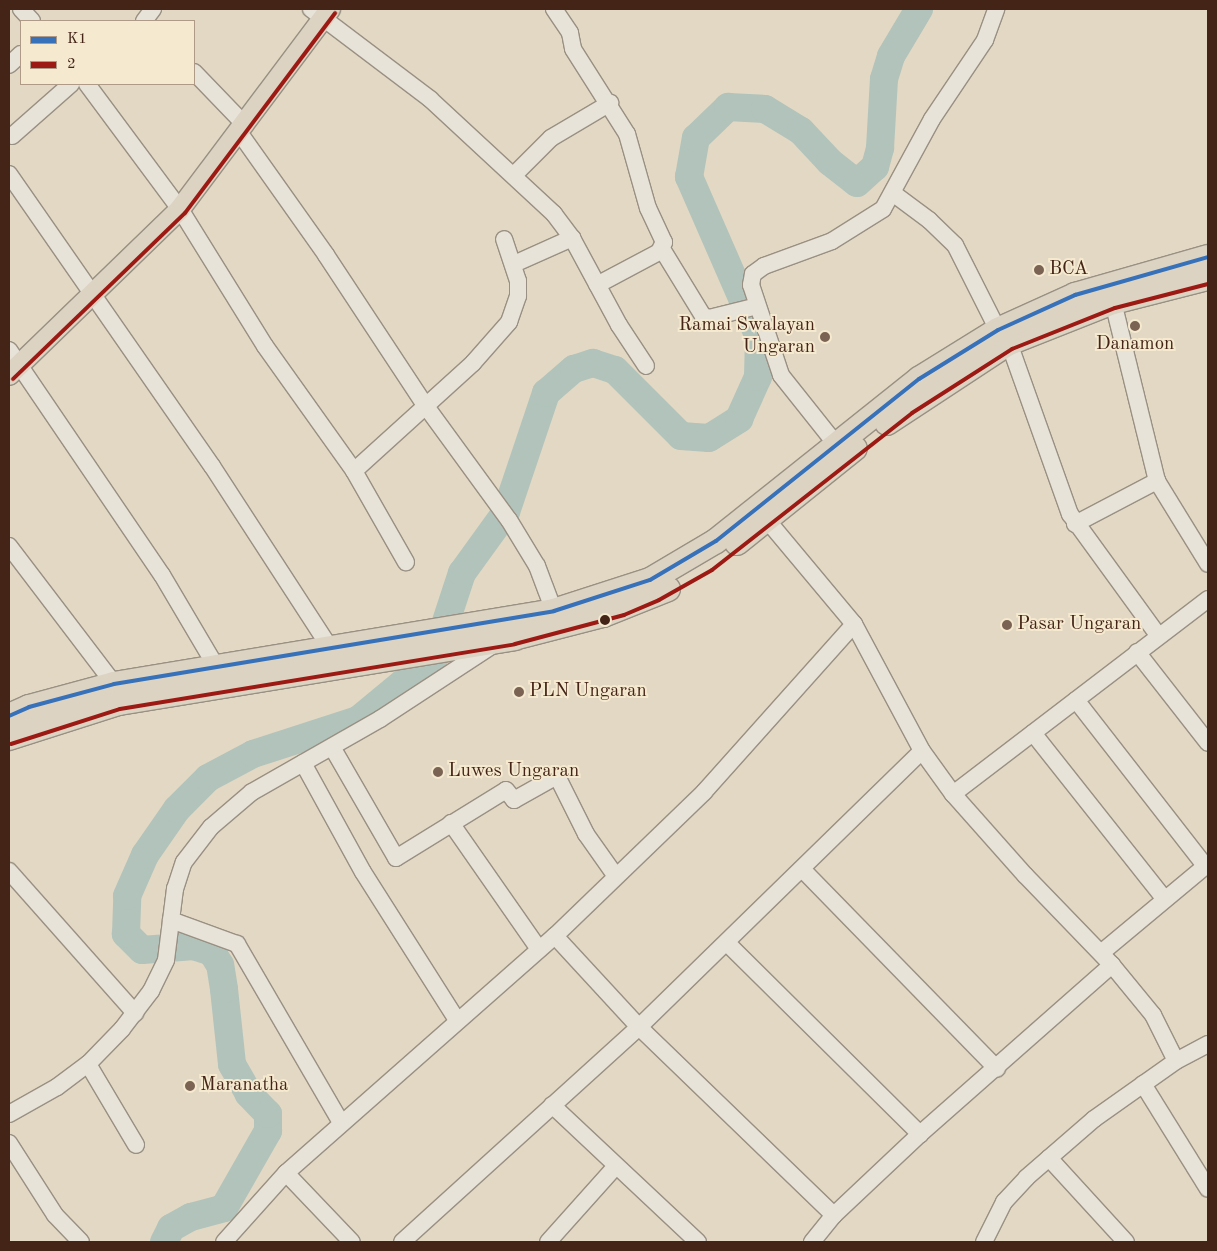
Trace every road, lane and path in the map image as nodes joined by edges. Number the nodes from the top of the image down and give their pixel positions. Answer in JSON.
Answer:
{"nodes":[{"id":1,"x":21,"y":9,"type":"edge"},
{"id":2,"x":153,"y":9,"type":"edge"},
{"id":3,"x":554,"y":9,"type":"edge"},
{"id":4,"x":996,"y":9,"type":"edge"},
{"id":5,"x":322,"y":12,"type":"edge"},
{"id":6,"x":31,"y":20,"type":"edge"},
{"id":7,"x":145,"y":20,"type":"edge"},
{"id":8,"x":20,"y":55,"type":"edge"},
{"id":9,"x":9,"y":65,"type":"edge"},
{"id":10,"x":195,"y":73,"type":"edge"},
{"id":11,"x":70,"y":85,"type":"edge"},
{"id":12,"x":88,"y":85,"type":"edge"},
{"id":13,"x":610,"y":103,"type":"junction"},
{"id":14,"x":242,"y":128,"type":"junction"},
{"id":15,"x":12,"y":136,"type":"dead end"},
{"id":16,"x":9,"y":174,"type":"edge"},
{"id":17,"x":514,"y":175,"type":"junction"},
{"id":18,"x":894,"y":194,"type":"junction"},
{"id":19,"x":180,"y":209,"type":"junction"},
{"id":20,"x":572,"y":238,"type":"junction"},
{"id":21,"x":504,"y":239,"type":"dead end"},
{"id":22,"x":662,"y":249,"type":"junction"},
{"id":23,"x":1208,"y":257,"type":"edge"},
{"id":24,"x":514,"y":264,"type":"junction"},
{"id":25,"x":1208,"y":278,"type":"edge"},
{"id":26,"x":597,"y":285,"type":"junction"},
{"id":27,"x":92,"y":294,"type":"junction"},
{"id":28,"x":1113,"y":302,"type":"junction"},
{"id":29,"x":758,"y":306,"type":"junction"},
{"id":30,"x":1004,"y":337,"type":"junction"},
{"id":31,"x":12,"y":363,"type":"edge"},
{"id":32,"x":646,"y":366,"type":"dead end"},
{"id":33,"x":425,"y":405,"type":"junction"},
{"id":34,"x":835,"y":443,"type":"junction"},
{"id":35,"x":354,"y":471,"type":"junction"},
{"id":36,"x":1157,"y":481,"type":"junction"},
{"id":37,"x":767,"y":520,"type":"junction"},
{"id":38,"x":1075,"y":524,"type":"junction"},
{"id":39,"x":9,"y":546,"type":"edge"},
{"id":40,"x":406,"y":562,"type":"dead end"},
{"id":41,"x":1208,"y":564,"type":"edge"},
{"id":42,"x":1208,"y":600,"type":"edge"},
{"id":43,"x":554,"y":611,"type":"junction"},
{"id":44,"x":854,"y":624,"type":"junction"},
{"id":45,"x":1158,"y":635,"type":"junction"},
{"id":46,"x":499,"y":641,"type":"junction"},
{"id":47,"x":397,"y":647,"type":"junction"},
{"id":48,"x":330,"y":648,"type":"junction"},
{"id":49,"x":1137,"y":652,"type":"junction"},
{"id":50,"x":217,"y":668,"type":"junction"},
{"id":51,"x":114,"y":684,"type":"junction"},
{"id":52,"x":1076,"y":700,"type":"junction"},
{"id":53,"x":9,"y":716,"type":"edge"},
{"id":54,"x":1033,"y":733,"type":"junction"},
{"id":55,"x":9,"y":738,"type":"edge"},
{"id":56,"x":1208,"y":743,"type":"edge"},
{"id":57,"x":332,"y":747,"type":"junction"},
{"id":58,"x":922,"y":751,"type":"junction"},
{"id":59,"x":303,"y":763,"type":"junction"},
{"id":60,"x":953,"y":794,"type":"junction"},
{"id":61,"x":451,"y":823,"type":"junction"},
{"id":62,"x":1207,"y":865,"type":"edge"},
{"id":63,"x":802,"y":869,"type":"junction"},
{"id":64,"x":9,"y":871,"type":"edge"},
{"id":65,"x":615,"y":875,"type":"junction"},
{"id":66,"x":1164,"y":898,"type":"junction"},
{"id":67,"x":171,"y":926,"type":"junction"},
{"id":68,"x":555,"y":936,"type":"junction"},
{"id":69,"x":727,"y":943,"type":"junction"},
{"id":70,"x":539,"y":949,"type":"junction"},
{"id":71,"x":1106,"y":959,"type":"junction"},
{"id":72,"x":135,"y":1013,"type":"junction"},
{"id":73,"x":457,"y":1020,"type":"junction"},
{"id":74,"x":639,"y":1027,"type":"junction"},
{"id":75,"x":1208,"y":1044,"type":"edge"},
{"id":76,"x":1176,"y":1061,"type":"junction"},
{"id":77,"x":88,"y":1064,"type":"junction"},
{"id":78,"x":997,"y":1068,"type":"junction"},
{"id":79,"x":1143,"y":1084,"type":"junction"},
{"id":80,"x":552,"y":1105,"type":"junction"},
{"id":81,"x":9,"y":1114,"type":"edge"},
{"id":82,"x":341,"y":1123,"type":"junction"},
{"id":83,"x":920,"y":1134,"type":"junction"},
{"id":84,"x":9,"y":1143,"type":"edge"},
{"id":85,"x":136,"y":1145,"type":"dead end"},
{"id":86,"x":1049,"y":1158,"type":"junction"},
{"id":87,"x":616,"y":1166,"type":"junction"},
{"id":88,"x":286,"y":1173,"type":"junction"},
{"id":89,"x":1208,"y":1189,"type":"edge"},
{"id":90,"x":834,"y":1215,"type":"junction"},
{"id":91,"x":690,"y":1239,"type":"edge"},
{"id":92,"x":81,"y":1242,"type":"edge"},
{"id":93,"x":224,"y":1242,"type":"edge"},
{"id":94,"x":352,"y":1242,"type":"edge"},
{"id":95,"x":402,"y":1242,"type":"edge"},
{"id":96,"x":548,"y":1242,"type":"edge"},
{"id":97,"x":812,"y":1242,"type":"edge"},
{"id":98,"x":984,"y":1242,"type":"edge"},
{"id":99,"x":1126,"y":1242,"type":"edge"}],
"edges":[{"from":1,"to":6,"type":"street"},
{"from":2,"to":7,"type":"street"},
{"from":3,"to":13,"type":"street"},
{"from":4,"to":18,"type":"street"},
{"from":5,"to":14,"type":"main road"},
{"from":5,"to":17,"type":"street"},
{"from":8,"to":9,"type":"street"},
{"from":10,"to":14,"type":"street"},
{"from":11,"to":15,"type":"street"},
{"from":12,"to":19,"type":"street"},
{"from":13,"to":17,"type":"street"},
{"from":13,"to":22,"type":"street"},
{"from":14,"to":19,"type":"main road"},
{"from":14,"to":33,"type":"street"},
{"from":16,"to":27,"type":"street"},
{"from":17,"to":20,"type":"street"},
{"from":18,"to":29,"type":"street"},
{"from":18,"to":30,"type":"street"},
{"from":19,"to":27,"type":"main road"},
{"from":19,"to":35,"type":"street"},
{"from":20,"to":24,"type":"street"},
{"from":20,"to":26,"type":"street"},
{"from":21,"to":24,"type":"street"},
{"from":22,"to":26,"type":"street"},
{"from":22,"to":29,"type":"street"},
{"from":23,"to":30,"type":"highway"},
{"from":24,"to":33,"type":"street"},
{"from":25,"to":28,"type":"highway"},
{"from":26,"to":32,"type":"street"},
{"from":27,"to":31,"type":"main road"},
{"from":27,"to":48,"type":"street"},
{"from":28,"to":30,"type":"highway"},
{"from":28,"to":36,"type":"street"},
{"from":29,"to":34,"type":"street"},
{"from":30,"to":34,"type":"highway"},
{"from":30,"to":37,"type":"highway"},
{"from":30,"to":38,"type":"street"},
{"from":31,"to":50,"type":"street"},
{"from":33,"to":35,"type":"street"},
{"from":33,"to":43,"type":"street"},
{"from":34,"to":43,"type":"highway"},
{"from":35,"to":40,"type":"street"},
{"from":36,"to":38,"type":"street"},
{"from":36,"to":41,"type":"street"},
{"from":37,"to":44,"type":"street"},
{"from":37,"to":46,"type":"highway"},
{"from":38,"to":45,"type":"street"},
{"from":39,"to":51,"type":"street"},
{"from":42,"to":45,"type":"street"},
{"from":43,"to":47,"type":"highway"},
{"from":44,"to":58,"type":"street"},
{"from":44,"to":65,"type":"street"},
{"from":45,"to":49,"type":"street"},
{"from":46,"to":47,"type":"highway"},
{"from":46,"to":57,"type":"street"},
{"from":47,"to":48,"type":"highway"},
{"from":47,"to":55,"type":"highway"},
{"from":48,"to":50,"type":"highway"},
{"from":49,"to":52,"type":"street"},
{"from":49,"to":56,"type":"street"},
{"from":50,"to":51,"type":"highway"},
{"from":51,"to":53,"type":"highway"},
{"from":52,"to":54,"type":"street"},
{"from":52,"to":62,"type":"street"},
{"from":54,"to":60,"type":"street"},
{"from":54,"to":66,"type":"street"},
{"from":57,"to":59,"type":"street"},
{"from":57,"to":61,"type":"street"},
{"from":58,"to":60,"type":"street"},
{"from":58,"to":63,"type":"street"},
{"from":59,"to":67,"type":"street"},
{"from":59,"to":73,"type":"street"},
{"from":60,"to":71,"type":"street"},
{"from":61,"to":65,"type":"street"},
{"from":61,"to":70,"type":"street"},
{"from":62,"to":66,"type":"street"},
{"from":63,"to":69,"type":"street"},
{"from":63,"to":78,"type":"street"},
{"from":64,"to":72,"type":"street"},
{"from":65,"to":68,"type":"street"},
{"from":66,"to":71,"type":"street"},
{"from":67,"to":72,"type":"street"},
{"from":67,"to":82,"type":"street"},
{"from":68,"to":70,"type":"street"},
{"from":68,"to":74,"type":"street"},
{"from":69,"to":74,"type":"street"},
{"from":69,"to":83,"type":"street"},
{"from":70,"to":73,"type":"street"},
{"from":71,"to":76,"type":"street"},
{"from":71,"to":78,"type":"street"},
{"from":72,"to":77,"type":"street"},
{"from":73,"to":82,"type":"street"},
{"from":74,"to":80,"type":"street"},
{"from":74,"to":90,"type":"street"},
{"from":75,"to":76,"type":"street"},
{"from":76,"to":79,"type":"street"},
{"from":77,"to":81,"type":"street"},
{"from":77,"to":85,"type":"street"},
{"from":78,"to":83,"type":"street"},
{"from":79,"to":86,"type":"street"},
{"from":79,"to":89,"type":"street"},
{"from":80,"to":87,"type":"street"},
{"from":80,"to":95,"type":"street"},
{"from":82,"to":88,"type":"street"},
{"from":83,"to":90,"type":"street"},
{"from":84,"to":92,"type":"street"},
{"from":86,"to":98,"type":"street"},
{"from":86,"to":99,"type":"street"},
{"from":87,"to":91,"type":"street"},
{"from":87,"to":96,"type":"street"},
{"from":88,"to":93,"type":"street"},
{"from":88,"to":94,"type":"street"},
{"from":90,"to":97,"type":"street"}]}
